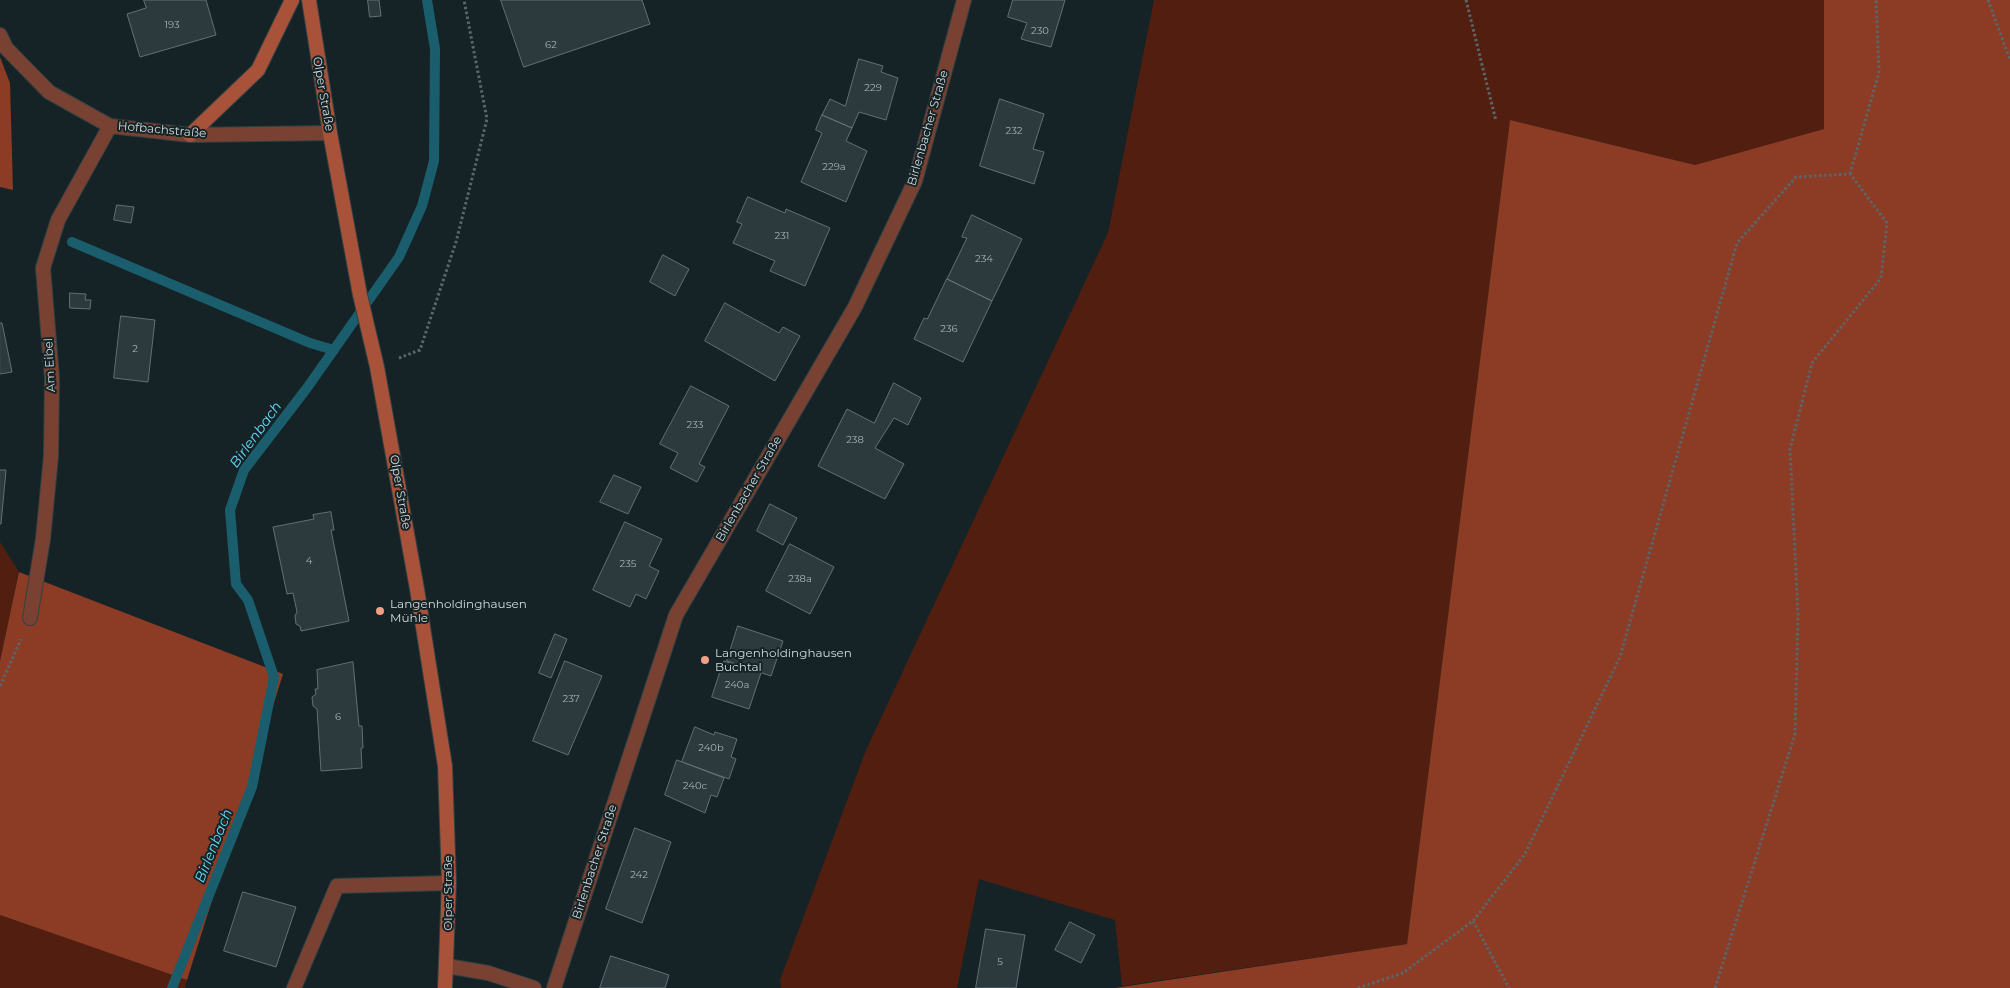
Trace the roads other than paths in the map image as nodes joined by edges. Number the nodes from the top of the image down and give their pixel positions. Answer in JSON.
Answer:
{"nodes":[{"id":1,"x":292,"y":0,"type":"edge"},
{"id":2,"x":309,"y":0,"type":"edge"},
{"id":3,"x":964,"y":0,"type":"edge"},
{"id":4,"x":0,"y":35,"type":"edge"},
{"id":5,"x":3,"y":50,"type":"edge"},
{"id":6,"x":110,"y":126,"type":"junction"},
{"id":7,"x":330,"y":133,"type":"junction"},
{"id":8,"x":190,"y":135,"type":"junction"},
{"id":9,"x":30,"y":618,"type":"road end"},
{"id":10,"x":449,"y":883,"type":"junction"},
{"id":11,"x":446,"y":966,"type":"junction"},
{"id":12,"x":294,"y":988,"type":"edge"},
{"id":13,"x":445,"y":988,"type":"edge"},
{"id":14,"x":534,"y":988,"type":"edge"},
{"id":15,"x":554,"y":988,"type":"edge"}],
"edges":[{"from":1,"to":8,"type":"main road"},
{"from":2,"to":7,"type":"main road","name":"Olper Straße"},
{"from":3,"to":15,"type":"street","name":"Birlenbacher Straße"},
{"from":4,"to":5,"type":"street","name":"Hofbachstraße"},
{"from":5,"to":6,"type":"street","name":"Hofbachstraße"},
{"from":6,"to":8,"type":"street","name":"Hofbachstraße"},
{"from":6,"to":9,"type":"street","name":"Am Eibel"},
{"from":7,"to":8,"type":"street","name":"Hofbachstraße"},
{"from":7,"to":10,"type":"main road","name":"Olper Straße"},
{"from":10,"to":11,"type":"main road","name":"Olper Straße"},
{"from":10,"to":12,"type":"street"},
{"from":11,"to":13,"type":"main road","name":"Olper Straße"},
{"from":11,"to":14,"type":"street"}]}
